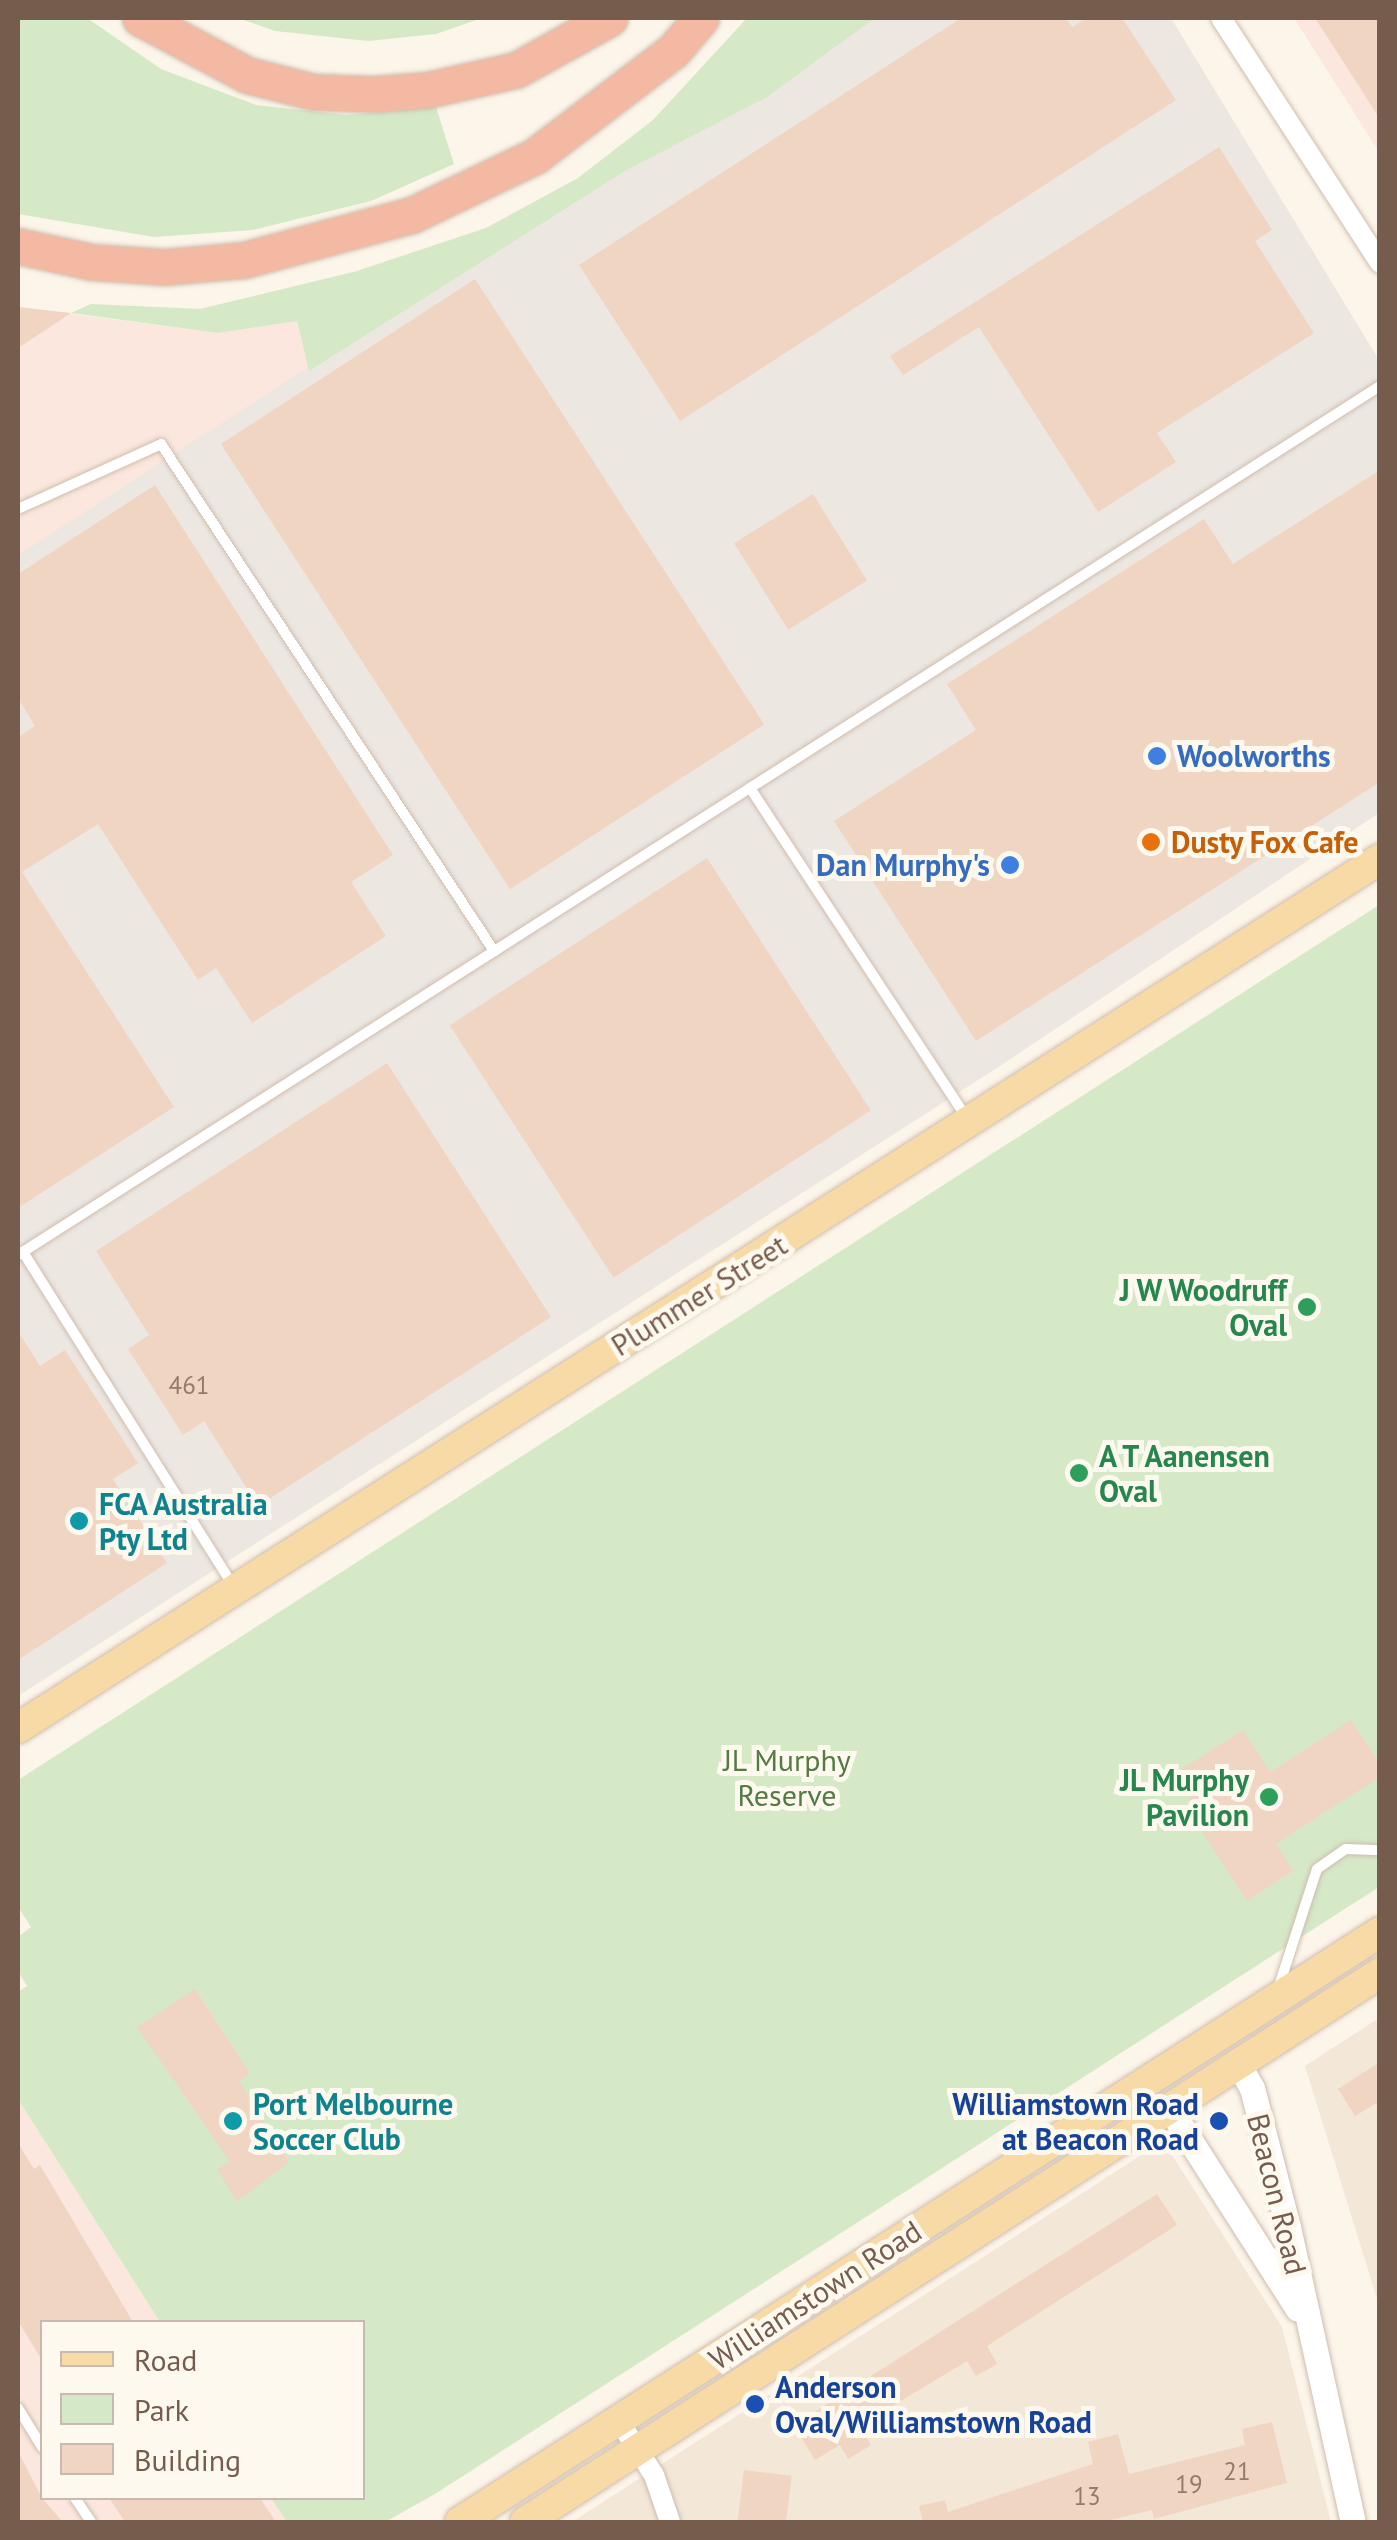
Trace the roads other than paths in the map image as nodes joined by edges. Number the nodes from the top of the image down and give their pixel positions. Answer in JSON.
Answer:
{"nodes":[{"id":1,"x":140,"y":18,"type":"edge"},
{"id":2,"x":610,"y":18,"type":"edge"},
{"id":3,"x":701,"y":18,"type":"edge"},
{"id":4,"x":1222,"y":18,"type":"edge"},
{"id":5,"x":18,"y":246,"type":"edge"},
{"id":6,"x":1380,"y":263,"type":"edge"},
{"id":7,"x":1380,"y":386,"type":"edge"},
{"id":8,"x":18,"y":509,"type":"edge"},
{"id":9,"x":750,"y":788,"type":"junction"},
{"id":10,"x":1380,"y":859,"type":"edge"},
{"id":11,"x":494,"y":951,"type":"junction"},
{"id":12,"x":970,"y":1123,"type":"junction"},
{"id":13,"x":20,"y":1253,"type":"edge"},
{"id":14,"x":236,"y":1588,"type":"junction"},
{"id":15,"x":18,"y":1728,"type":"edge"},
{"id":16,"x":1380,"y":1850,"type":"edge"},
{"id":17,"x":1380,"y":1932,"type":"edge"},
{"id":18,"x":1380,"y":1973,"type":"edge"},
{"id":19,"x":1275,"y":2000,"type":"junction"},
{"id":20,"x":1239,"y":2064,"type":"junction"},
{"id":21,"x":1172,"y":2067,"type":"junction"},
{"id":22,"x":1170,"y":2110,"type":"junction"},
{"id":23,"x":1307,"y":2327,"type":"junction"},
{"id":24,"x":18,"y":2408,"type":"edge"},
{"id":25,"x":619,"y":2421,"type":"junction"},
{"id":26,"x":40,"y":2444,"type":"edge"},
{"id":27,"x":638,"y":2449,"type":"junction"},
{"id":28,"x":76,"y":2500,"type":"edge"},
{"id":29,"x":91,"y":2522,"type":"edge"},
{"id":30,"x":460,"y":2522,"type":"edge"},
{"id":31,"x":525,"y":2522,"type":"edge"},
{"id":32,"x":670,"y":2522,"type":"edge"},
{"id":33,"x":1353,"y":2522,"type":"edge"}],
"edges":[{"from":1,"to":2,"type":"highway"},
{"from":3,"to":5,"type":"highway"},
{"from":4,"to":6,"type":"street"},
{"from":7,"to":9,"type":"lane"},
{"from":8,"to":11,"type":"lane"},
{"from":9,"to":11,"type":"lane"},
{"from":9,"to":12,"type":"lane"},
{"from":10,"to":12,"type":"main road","name":"Plummer Street"},
{"from":11,"to":13,"type":"lane"},
{"from":12,"to":14,"type":"main road","name":"Plummer Street"},
{"from":13,"to":14,"type":"lane"},
{"from":14,"to":15,"type":"main road","name":"Plummer Street"},
{"from":16,"to":19,"type":"lane"},
{"from":17,"to":19,"type":"main road","name":"Williamstown Road"},
{"from":18,"to":20,"type":"main road","name":"Williamstown Road"},
{"from":19,"to":21,"type":"main road","name":"Williamstown Road"},
{"from":20,"to":21,"type":"main road"},
{"from":20,"to":22,"type":"main road","name":"Williamstown Road"},
{"from":20,"to":23,"type":"street","name":"Beacon Road"},
{"from":21,"to":22,"type":"main road"},
{"from":21,"to":25,"type":"main road","name":"Williamstown Road"},
{"from":22,"to":23,"type":"street","name":"Beacon Road"},
{"from":22,"to":27,"type":"main road","name":"Williamstown Road"},
{"from":23,"to":33,"type":"street","name":"Beacon Road"},
{"from":24,"to":26,"type":"lane"},
{"from":25,"to":27,"type":"street"},
{"from":25,"to":30,"type":"main road","name":"Williamstown Road"},
{"from":27,"to":31,"type":"main road","name":"Williamstown Road"},
{"from":27,"to":32,"type":"street"},
{"from":28,"to":29,"type":"lane"}]}
